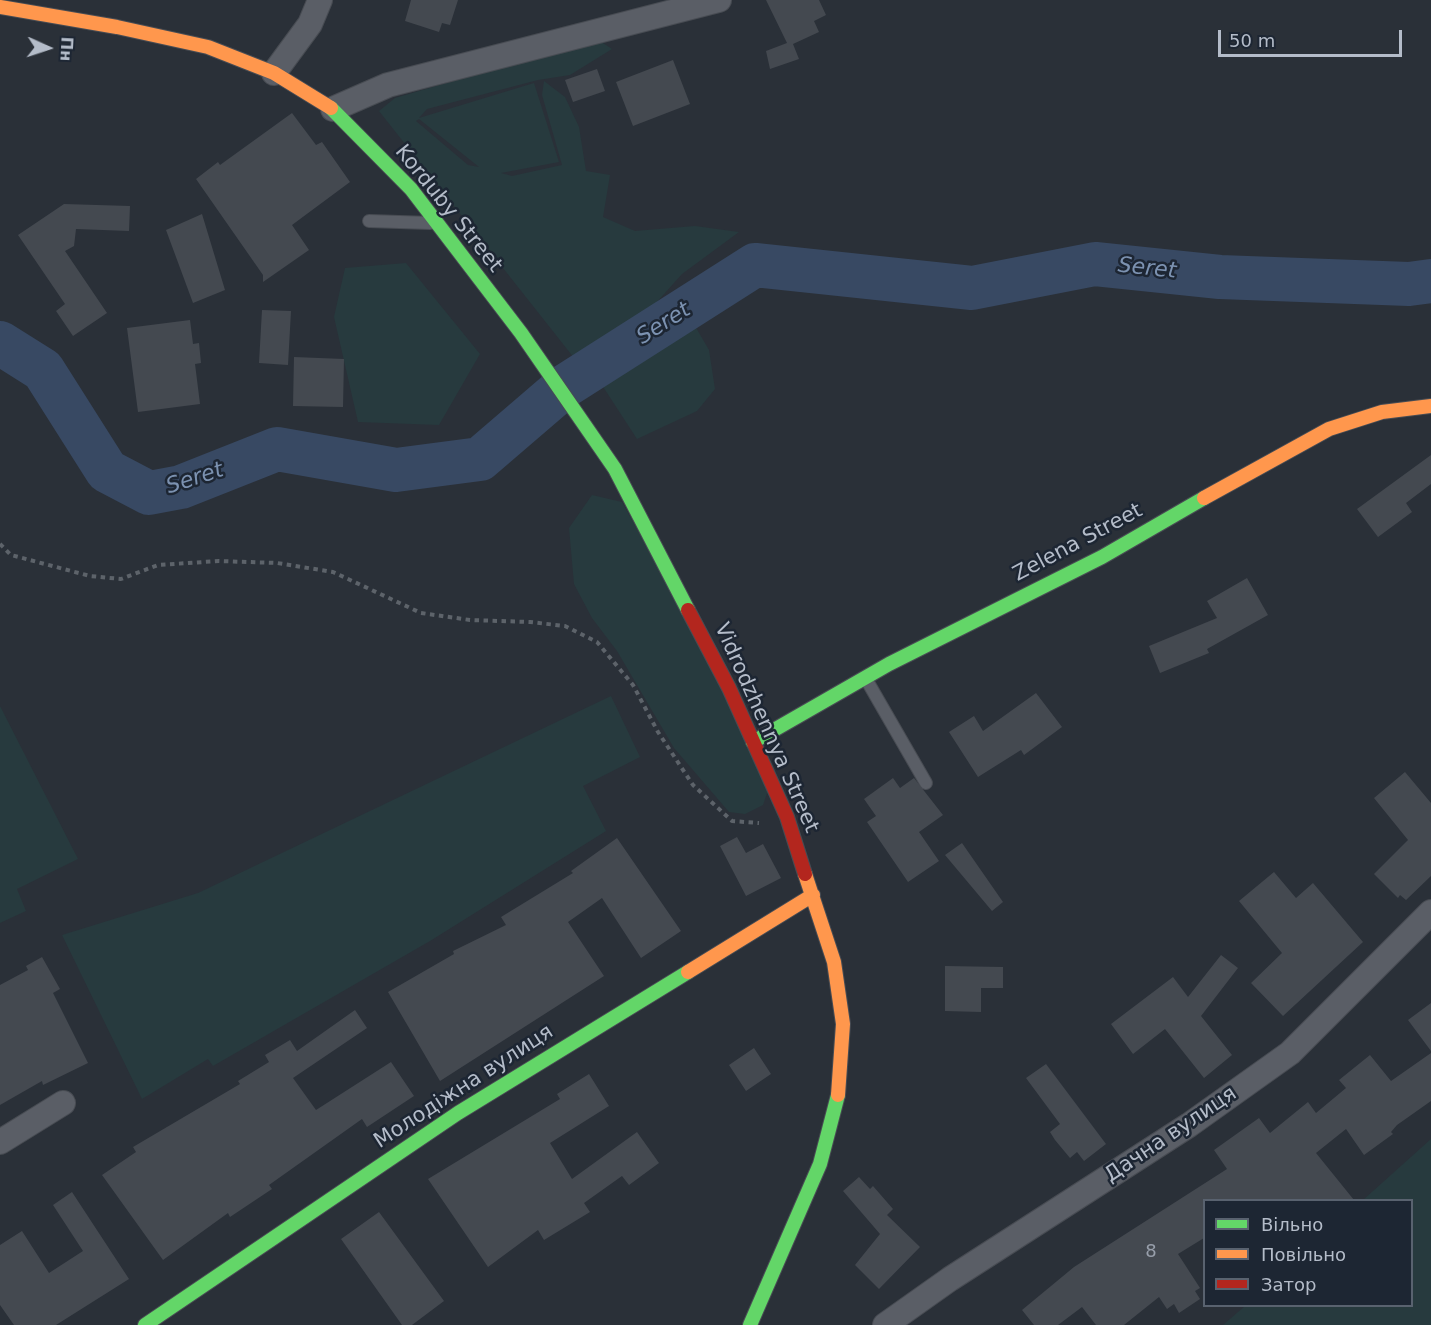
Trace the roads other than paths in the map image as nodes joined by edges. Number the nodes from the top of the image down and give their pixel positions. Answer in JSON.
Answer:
{"nodes":[{"id":1,"x":320,"y":0,"type":"edge"},
{"id":2,"x":718,"y":0,"type":"edge"},
{"id":3,"x":0,"y":7,"type":"edge"},
{"id":4,"x":274,"y":73,"type":"junction"},
{"id":5,"x":333,"y":109,"type":"junction"},
{"id":6,"x":369,"y":221,"type":"dead end"},
{"id":7,"x":437,"y":224,"type":"junction"},
{"id":8,"x":1431,"y":406,"type":"edge"},
{"id":9,"x":615,"y":469,"type":"joint"},
{"id":10,"x":866,"y":678,"type":"junction"},
{"id":11,"x":753,"y":742,"type":"junction"},
{"id":12,"x":926,"y":783,"type":"dead end"},
{"id":13,"x":813,"y":894,"type":"junction"},
{"id":14,"x":1431,"y":912,"type":"edge"},
{"id":15,"x":63,"y":1103,"type":"dead end"},
{"id":16,"x":0,"y":1142,"type":"edge"},
{"id":17,"x":145,"y":1325,"type":"edge"},
{"id":18,"x":750,"y":1325,"type":"edge"},
{"id":19,"x":885,"y":1325,"type":"edge"}],
"edges":[{"from":1,"to":4,"type":"street"},
{"from":2,"to":5,"type":"street"},
{"from":3,"to":4,"type":"street","name":"Korduby Street"},
{"from":4,"to":5,"type":"street","name":"Korduby Street"},
{"from":5,"to":7,"type":"street","name":"Korduby Street"},
{"from":6,"to":7,"type":"lane"},
{"from":7,"to":9,"type":"street","name":"Korduby Street"},
{"from":8,"to":10,"type":"street","name":"Zelena Street"},
{"from":9,"to":11,"type":"street","name":"Vidrodzhennya Street"},
{"from":10,"to":11,"type":"street","name":"Zelena Street"},
{"from":10,"to":12,"type":"lane"},
{"from":11,"to":13,"type":"street","name":"Vidrodzhennya Street"},
{"from":13,"to":17,"type":"street","name":"Молодіжна вулиця"},
{"from":13,"to":18,"type":"street","name":"Vidrodzhennya Street"},
{"from":14,"to":19,"type":"street","name":"Дачна вулиця"},
{"from":15,"to":16,"type":"street"}]}
